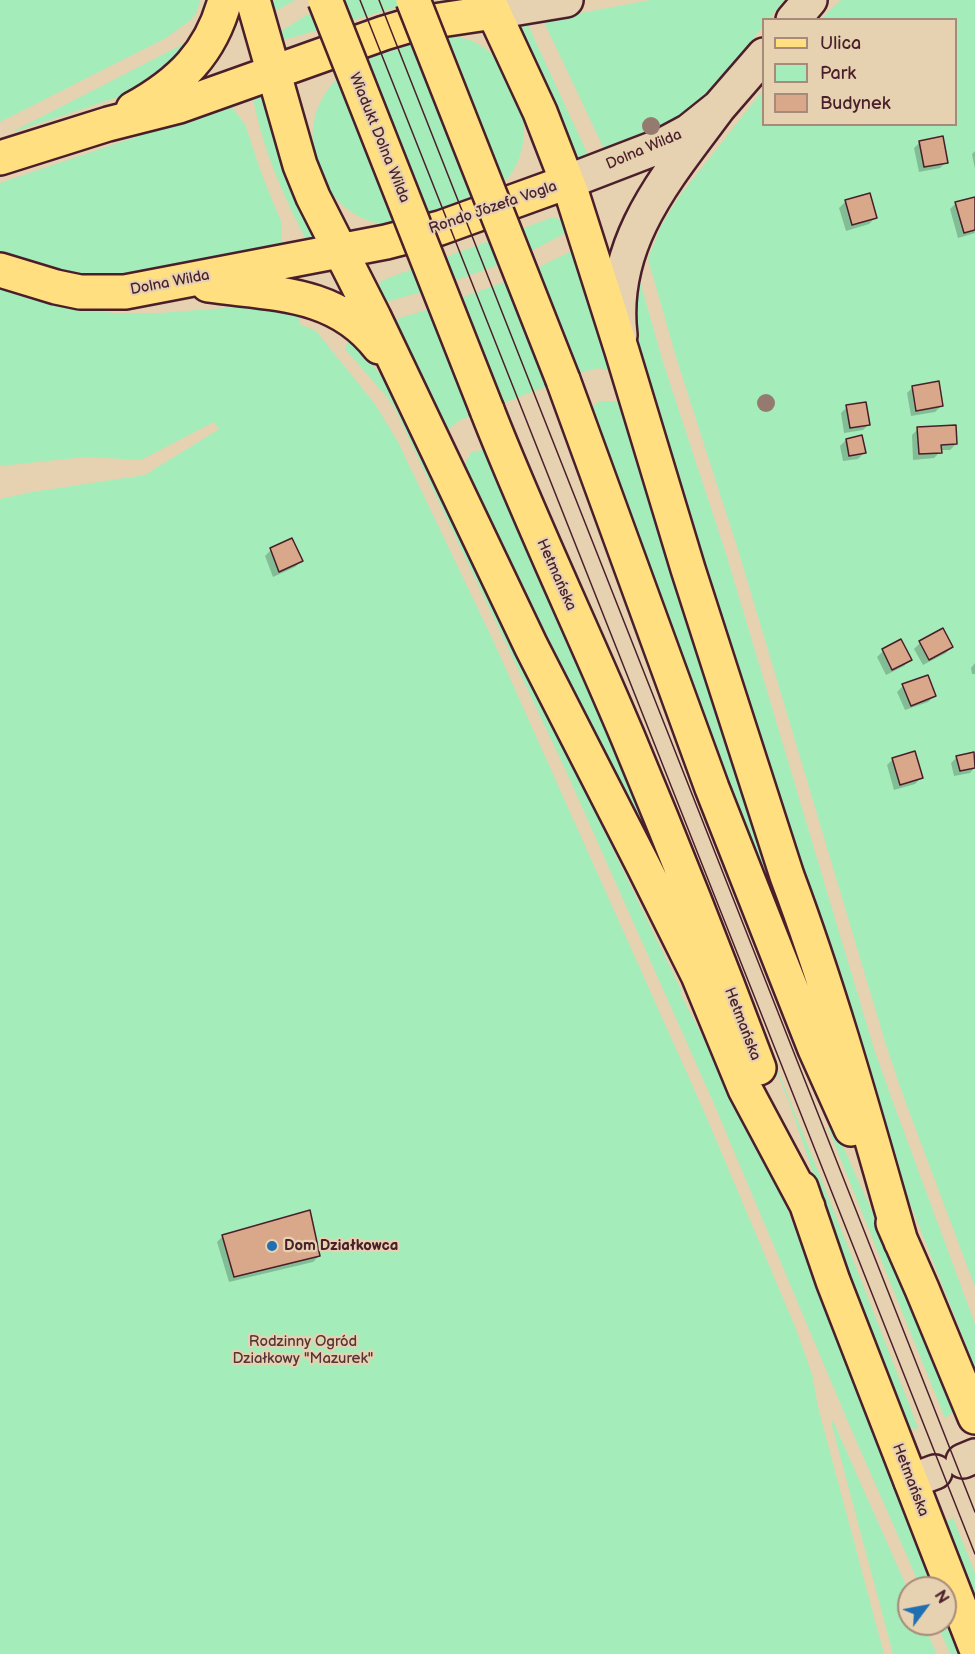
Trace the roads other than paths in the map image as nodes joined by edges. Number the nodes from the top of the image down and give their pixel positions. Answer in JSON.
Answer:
{"nodes":[{"id":1,"x":225,"y":0,"type":"edge"},
{"id":2,"x":253,"y":0,"type":"edge"},
{"id":3,"x":325,"y":0,"type":"edge"},
{"id":4,"x":413,"y":0,"type":"edge"},
{"id":5,"x":566,"y":0,"type":"edge"},
{"id":6,"x":810,"y":0,"type":"edge"},
{"id":7,"x":491,"y":6,"type":"edge"},
{"id":8,"x":795,"y":18,"type":"edge"},
{"id":9,"x":762,"y":58,"type":"edge"},
{"id":10,"x":273,"y":74,"type":"junction"},
{"id":11,"x":719,"y":108,"type":"junction"},
{"id":12,"x":108,"y":124,"type":"junction"},
{"id":13,"x":0,"y":158,"type":"edge"},
{"id":14,"x":567,"y":182,"type":"junction"},
{"id":15,"x":340,"y":250,"type":"junction"},
{"id":16,"x":0,"y":270,"type":"edge"},
{"id":17,"x":183,"y":281,"type":"junction"},
{"id":18,"x":622,"y":351,"type":"junction"},
{"id":19,"x":403,"y":379,"type":"junction"},
{"id":20,"x":487,"y":410,"type":"joint"},
{"id":21,"x":808,"y":1207,"type":"junction"},
{"id":22,"x":901,"y":1242,"type":"junction"},
{"id":23,"x":975,"y":1417,"type":"edge"},
{"id":24,"x":946,"y":1468,"type":"edge"},
{"id":25,"x":975,"y":1646,"type":"edge"}],
"edges":[{"from":1,"to":12,"type":"main road"},
{"from":2,"to":10,"type":"main road"},
{"from":3,"to":20,"type":"main road","name":"Wiadukt Dolna Wilda","bridge":true},
{"from":4,"to":22,"type":"main road","bridge":true},
{"from":5,"to":7,"type":"street"},
{"from":6,"to":8,"type":"street"},
{"from":7,"to":10,"type":"main road"},
{"from":7,"to":14,"type":"main road","name":"Rondo Józefa Vogla"},
{"from":9,"to":11,"type":"street","name":"Dolna Wilda"},
{"from":10,"to":12,"type":"main road"},
{"from":10,"to":15,"type":"main road"},
{"from":11,"to":14,"type":"street","name":"Dolna Wilda"},
{"from":11,"to":18,"type":"street"},
{"from":12,"to":13,"type":"main road"},
{"from":14,"to":15,"type":"main road","name":"Rondo Józefa Vogla"},
{"from":14,"to":18,"type":"main road"},
{"from":15,"to":17,"type":"main road","name":"Dolna Wilda"},
{"from":15,"to":19,"type":"main road"},
{"from":16,"to":17,"type":"main road","name":"Dolna Wilda"},
{"from":17,"to":19,"type":"main road"},
{"from":18,"to":22,"type":"main road"},
{"from":19,"to":21,"type":"main road"},
{"from":20,"to":21,"type":"main road","name":"Hetmańska"},
{"from":21,"to":24,"type":"main road","name":"Hetmańska"},
{"from":22,"to":23,"type":"main road"},
{"from":24,"to":25,"type":"main road","name":"Hetmańska"}]}
